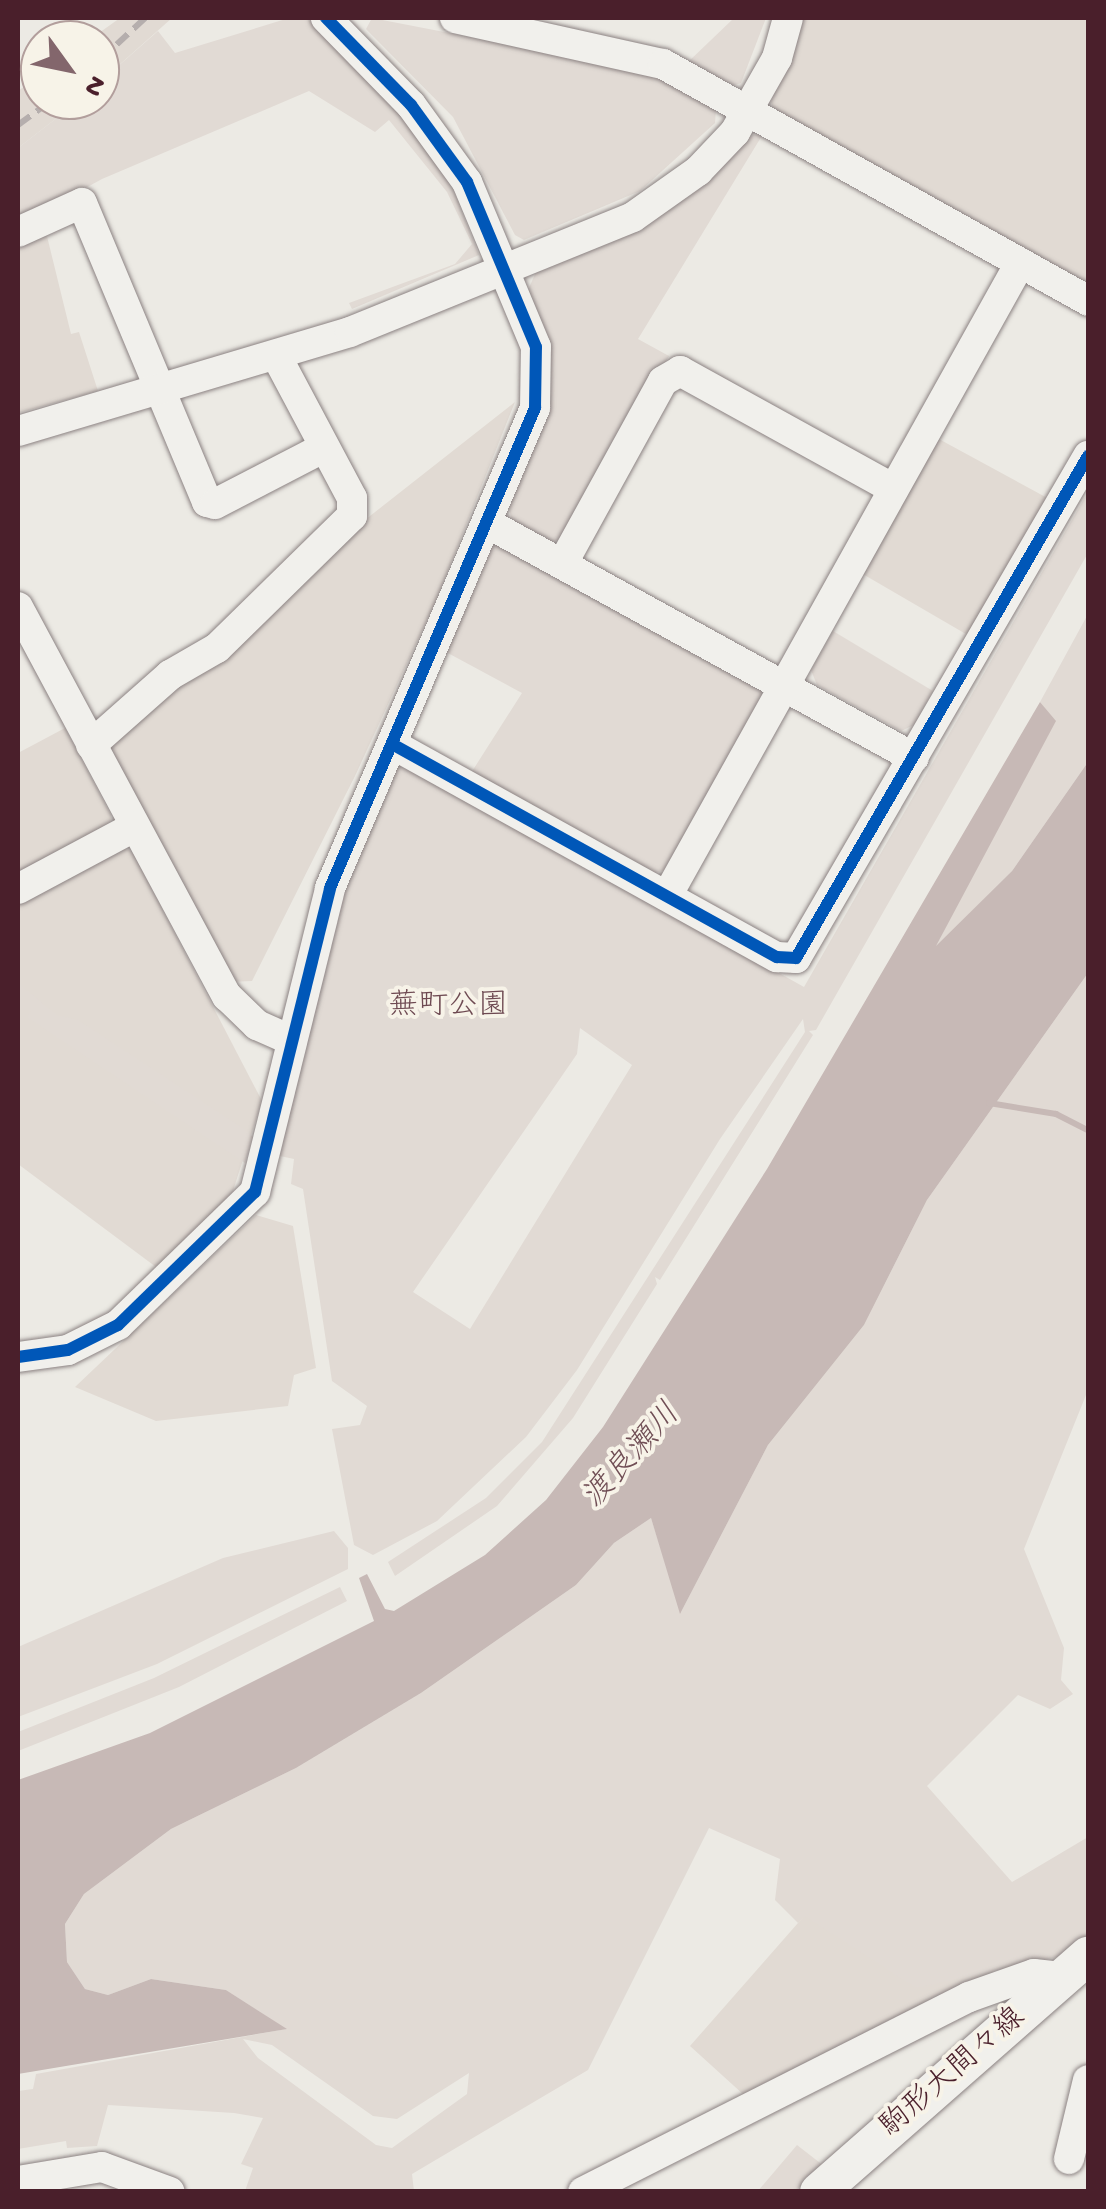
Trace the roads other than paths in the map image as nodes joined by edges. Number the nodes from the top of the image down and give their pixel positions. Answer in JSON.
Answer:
{"nodes":[{"id":1,"x":456,"y":18,"type":"edge"},
{"id":2,"x":788,"y":18,"type":"edge"},
{"id":3,"x":337,"y":22,"type":"edge"},
{"id":4,"x":748,"y":112,"type":"junction"},
{"id":5,"x":18,"y":232,"type":"edge"},
{"id":6,"x":1020,"y":262,"type":"junction"},
{"id":7,"x":508,"y":269,"type":"junction"},
{"id":8,"x":1088,"y":301,"type":"edge"},
{"id":9,"x":276,"y":355,"type":"junction"},
{"id":10,"x":158,"y":391,"type":"junction"},
{"id":11,"x":18,"y":431,"type":"edge"},
{"id":12,"x":323,"y":448,"type":"junction"},
{"id":13,"x":1088,"y":456,"type":"edge"},
{"id":14,"x":894,"y":489,"type":"junction"},
{"id":15,"x":488,"y":523,"type":"junction"},
{"id":16,"x":564,"y":560,"type":"junction"},
{"id":17,"x":21,"y":621,"type":"edge"},
{"id":18,"x":784,"y":686,"type":"junction"},
{"id":19,"x":392,"y":744,"type":"junction"},
{"id":20,"x":91,"y":745,"type":"junction"},
{"id":21,"x":914,"y":758,"type":"junction"},
{"id":22,"x":134,"y":827,"type":"junction"},
{"id":23,"x":18,"y":889,"type":"edge"},
{"id":24,"x":667,"y":896,"type":"junction"},
{"id":25,"x":290,"y":1040,"type":"junction"},
{"id":26,"x":18,"y":1357,"type":"edge"},
{"id":27,"x":1076,"y":1966,"type":"edge"},
{"id":28,"x":1088,"y":2080,"type":"edge"},
{"id":29,"x":1069,"y":2159,"type":"dead end"},
{"id":30,"x":18,"y":2181,"type":"edge"},
{"id":31,"x":170,"y":2192,"type":"edge"},
{"id":32,"x":583,"y":2192,"type":"edge"},
{"id":33,"x":819,"y":2192,"type":"edge"}],
"edges":[{"from":1,"to":4,"type":"street"},
{"from":2,"to":4,"type":"street"},
{"from":3,"to":7,"type":"street"},
{"from":4,"to":6,"type":"street"},
{"from":4,"to":7,"type":"street"},
{"from":5,"to":10,"type":"street"},
{"from":6,"to":8,"type":"street"},
{"from":6,"to":14,"type":"street"},
{"from":7,"to":9,"type":"street"},
{"from":7,"to":15,"type":"street"},
{"from":9,"to":10,"type":"street"},
{"from":9,"to":12,"type":"street"},
{"from":10,"to":11,"type":"street"},
{"from":10,"to":12,"type":"street"},
{"from":12,"to":20,"type":"street"},
{"from":13,"to":21,"type":"street"},
{"from":14,"to":16,"type":"street"},
{"from":14,"to":18,"type":"street"},
{"from":15,"to":16,"type":"street"},
{"from":15,"to":19,"type":"street"},
{"from":16,"to":18,"type":"street"},
{"from":17,"to":20,"type":"street"},
{"from":18,"to":21,"type":"street"},
{"from":18,"to":24,"type":"street"},
{"from":19,"to":24,"type":"street"},
{"from":19,"to":25,"type":"street"},
{"from":20,"to":22,"type":"street"},
{"from":21,"to":24,"type":"street"},
{"from":22,"to":23,"type":"street"},
{"from":22,"to":25,"type":"street"},
{"from":25,"to":26,"type":"street"},
{"from":27,"to":32,"type":"street"},
{"from":27,"to":33,"type":"main road","name":"駒形大間々線"},
{"from":28,"to":29,"type":"street"},
{"from":30,"to":31,"type":"street"}]}
